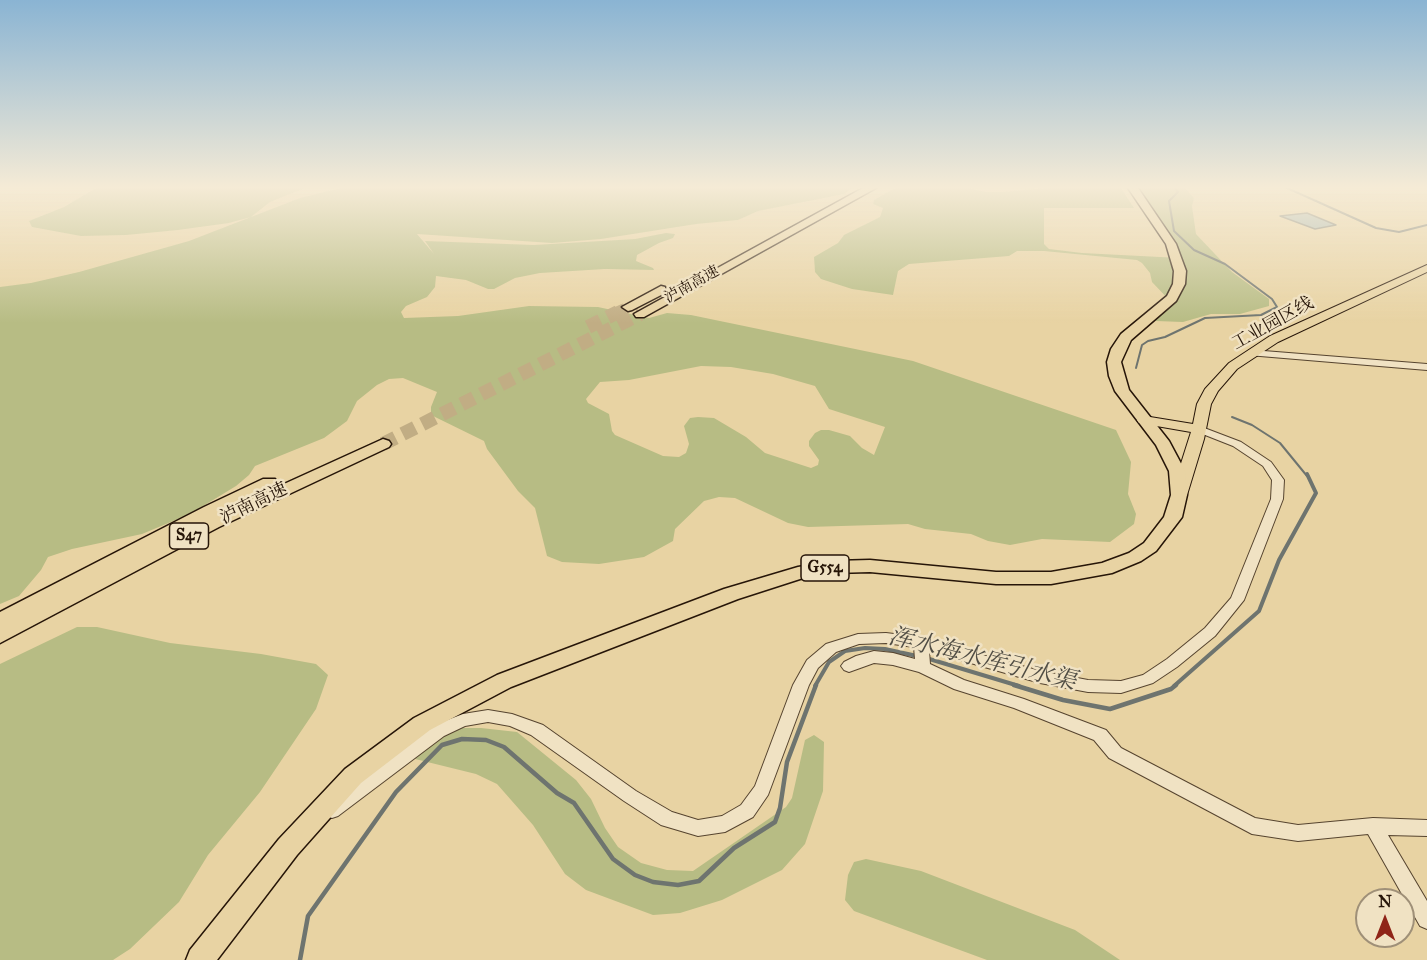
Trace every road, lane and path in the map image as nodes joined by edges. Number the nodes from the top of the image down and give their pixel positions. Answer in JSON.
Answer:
{"nodes":[{"id":1,"x":772,"y":233,"type":"edge"},
{"id":2,"x":786,"y":233,"type":"edge"},
{"id":3,"x":1163,"y":233,"type":"edge"},
{"id":4,"x":1425,"y":270,"type":"edge"},
{"id":5,"x":628,"y":307,"type":"tunnel mouth"},
{"id":6,"x":640,"y":314,"type":"tunnel mouth"},
{"id":7,"x":1251,"y":353,"type":"junction"},
{"id":8,"x":1427,"y":367,"type":"edge"},
{"id":9,"x":1144,"y":420,"type":"junction"},
{"id":10,"x":1198,"y":429,"type":"junction"},
{"id":11,"x":1179,"y":495,"type":"junction"},
{"id":12,"x":0,"y":621,"type":"edge"},
{"id":13,"x":0,"y":636,"type":"edge"},
{"id":14,"x":922,"y":657,"type":"junction"},
{"id":15,"x":849,"y":666,"type":"dead end"},
{"id":16,"x":312,"y":819,"type":"junction"},
{"id":17,"x":1373,"y":826,"type":"junction"},
{"id":18,"x":1427,"y":828,"type":"edge"},
{"id":19,"x":1427,"y":919,"type":"edge"},
{"id":20,"x":200,"y":960,"type":"edge"}],
"edges":[{"from":1,"to":5,"type":"highway","name":"泸南高速"},
{"from":2,"to":6,"type":"highway","name":"泸南高速"},
{"from":3,"to":9,"type":"highway","number":"G554"},
{"from":4,"to":7,"type":"main road","name":"工业园区线"},
{"from":7,"to":8,"type":"street"},
{"from":7,"to":10,"type":"main road","name":"工业园区线"},
{"from":9,"to":10,"type":"main road"},
{"from":9,"to":11,"type":"highway","number":"G554"},
{"from":10,"to":11,"type":"main road","name":"工业园区线"},
{"from":10,"to":14,"type":"street"},
{"from":11,"to":16,"type":"highway","number":"G554"},
{"from":12,"to":13,"type":"highway","name":"泸南高速","number":"S47"},
{"from":14,"to":15,"type":"street"},
{"from":14,"to":16,"type":"street"},
{"from":14,"to":17,"type":"street"},
{"from":16,"to":20,"type":"highway","number":"G554"},
{"from":17,"to":18,"type":"street"},
{"from":17,"to":19,"type":"street"}]}
